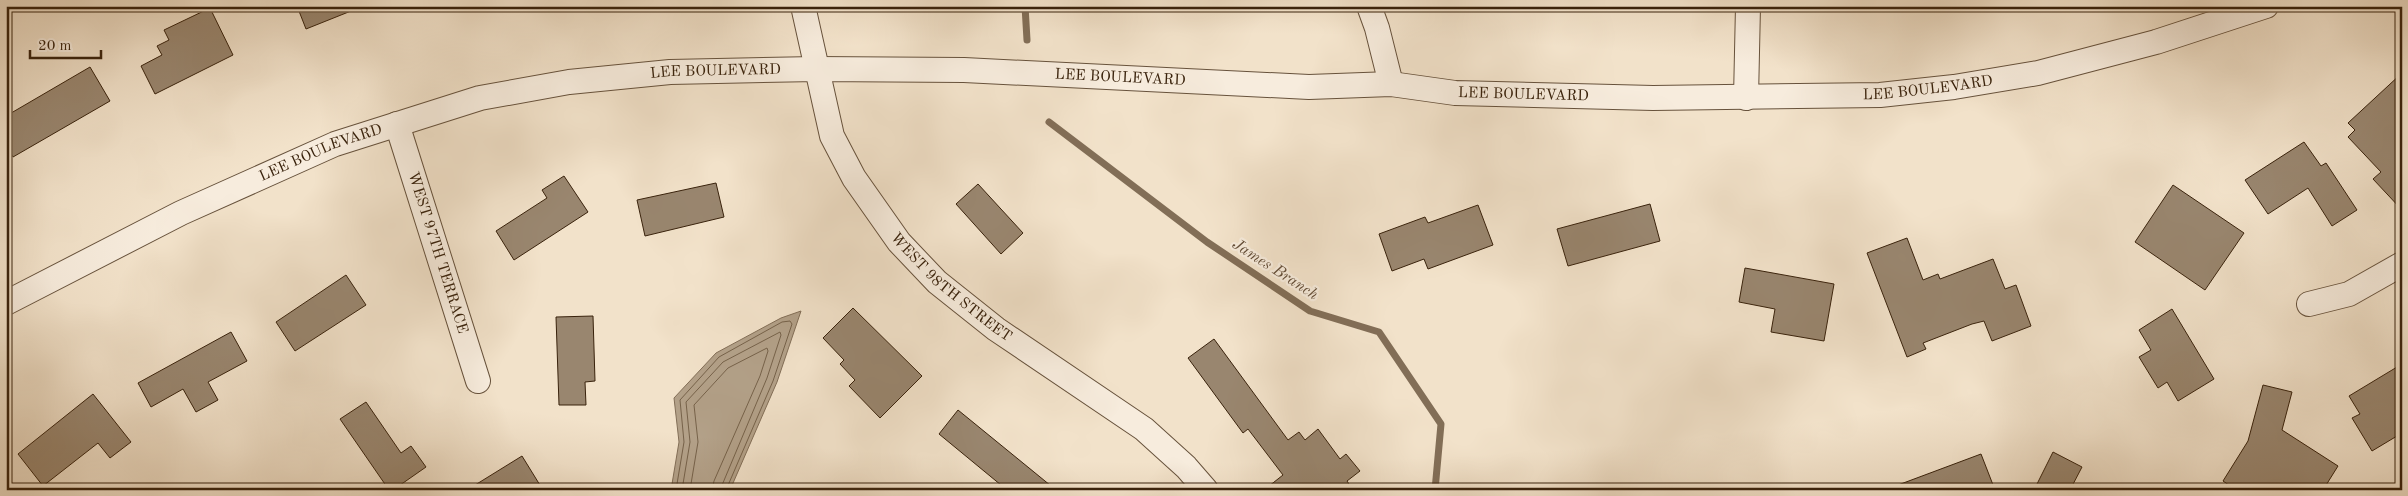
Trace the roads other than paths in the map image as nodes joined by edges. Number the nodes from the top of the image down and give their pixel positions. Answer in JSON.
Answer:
{"nodes":[{"id":1,"x":803,"y":6,"type":"edge"},
{"id":2,"x":1369,"y":6,"type":"edge"},
{"id":3,"x":1748,"y":6,"type":"edge"},
{"id":4,"x":2266,"y":6,"type":"edge"},
{"id":5,"x":816,"y":69,"type":"junction"},
{"id":6,"x":1390,"y":84,"type":"junction"},
{"id":7,"x":1746,"y":98,"type":"junction"},
{"id":8,"x":396,"y":124,"type":"junction"},
{"id":9,"x":2402,"y":264,"type":"edge"},
{"id":10,"x":6,"y":303,"type":"edge"},
{"id":11,"x":2309,"y":304,"type":"dead end"},
{"id":12,"x":478,"y":381,"type":"dead end"},
{"id":13,"x":1206,"y":490,"type":"edge"}],
"edges":[{"from":1,"to":5,"type":"street","name":"WEST 98TH STREET"},
{"from":2,"to":6,"type":"street"},
{"from":3,"to":7,"type":"street"},
{"from":4,"to":7,"type":"street","name":"LEE BOULEVARD"},
{"from":5,"to":6,"type":"street","name":"LEE BOULEVARD"},
{"from":5,"to":8,"type":"street","name":"LEE BOULEVARD"},
{"from":5,"to":13,"type":"street","name":"WEST 98TH STREET"},
{"from":6,"to":7,"type":"street","name":"LEE BOULEVARD"},
{"from":8,"to":10,"type":"street","name":"LEE BOULEVARD"},
{"from":8,"to":12,"type":"street","name":"WEST 97TH TERRACE"},
{"from":9,"to":11,"type":"street"}]}
